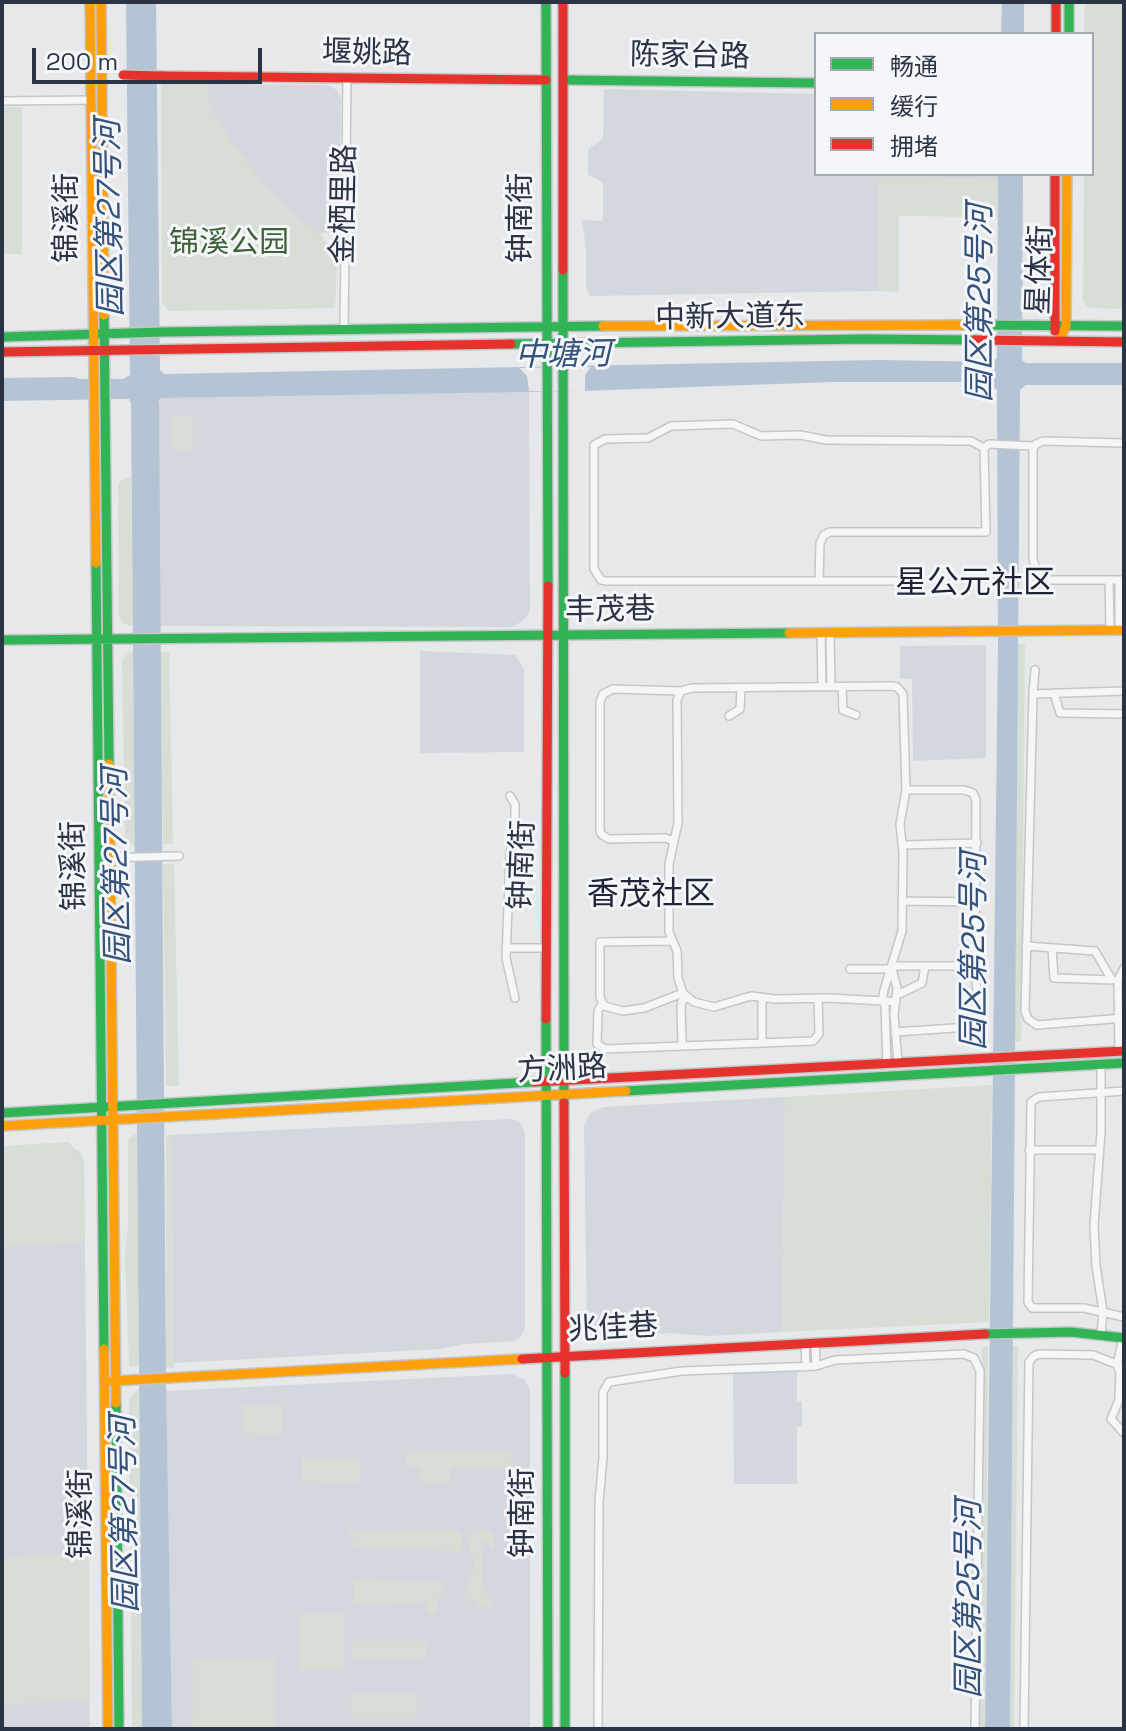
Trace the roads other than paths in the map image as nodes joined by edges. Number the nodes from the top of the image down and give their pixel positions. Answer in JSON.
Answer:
{"nodes":[{"id":1,"x":90,"y":2,"type":"edge"},
{"id":2,"x":101,"y":2,"type":"edge"},
{"id":3,"x":546,"y":2,"type":"edge"},
{"id":4,"x":563,"y":2,"type":"edge"},
{"id":5,"x":1056,"y":2,"type":"edge"},
{"id":6,"x":1069,"y":2,"type":"edge"},
{"id":7,"x":1056,"y":32,"type":"edge"},
{"id":8,"x":1069,"y":32,"type":"edge"},
{"id":9,"x":91,"y":75,"type":"junction"},
{"id":10,"x":102,"y":75,"type":"junction"},
{"id":11,"x":347,"y":78,"type":"junction"},
{"id":12,"x":546,"y":80,"type":"junction"},
{"id":13,"x":563,"y":80,"type":"junction"},
{"id":14,"x":814,"y":83,"type":"edge"},
{"id":15,"x":92,"y":100,"type":"junction"},
{"id":16,"x":2,"y":101,"type":"edge"},
{"id":17,"x":1055,"y":176,"type":"edge"},
{"id":18,"x":1067,"y":176,"type":"edge"},
{"id":19,"x":1053,"y":326,"type":"junction"},
{"id":20,"x":1066,"y":326,"type":"junction"},
{"id":21,"x":1124,"y":326,"type":"edge"},
{"id":22,"x":546,"y":327,"type":"junction"},
{"id":23,"x":564,"y":327,"type":"junction"},
{"id":24,"x":344,"y":330,"type":"junction"},
{"id":25,"x":99,"y":334,"type":"junction"},
{"id":26,"x":2,"y":337,"type":"edge"},
{"id":27,"x":1059,"y":341,"type":"junction"},
{"id":28,"x":1124,"y":342,"type":"edge"},
{"id":29,"x":564,"y":345,"type":"junction"},
{"id":30,"x":546,"y":346,"type":"junction"},
{"id":31,"x":99,"y":349,"type":"junction"},
{"id":32,"x":2,"y":352,"type":"edge"},
{"id":33,"x":100,"y":402,"type":"junction"},
{"id":34,"x":1124,"y":443,"type":"edge"},
{"id":35,"x":1034,"y":446,"type":"junction"},
{"id":36,"x":984,"y":448,"type":"junction"},
{"id":37,"x":1109,"y":580,"type":"junction"},
{"id":38,"x":1122,"y":580,"type":"edge"},
{"id":39,"x":819,"y":581,"type":"junction"},
{"id":40,"x":907,"y":581,"type":"dead end"},
{"id":41,"x":1118,"y":630,"type":"edge"},
{"id":42,"x":825,"y":633,"type":"junction"},
{"id":43,"x":547,"y":636,"type":"junction"},
{"id":44,"x":562,"y":636,"type":"junction"},
{"id":45,"x":96,"y":639,"type":"junction"},
{"id":46,"x":2,"y":640,"type":"edge"},
{"id":47,"x":108,"y":640,"type":"junction"},
{"id":48,"x":1035,"y":670,"type":"dead end"},
{"id":49,"x":826,"y":687,"type":"junction"},
{"id":50,"x":842,"y":687,"type":"junction"},
{"id":51,"x":741,"y":688,"type":"junction"},
{"id":52,"x":681,"y":691,"type":"junction"},
{"id":53,"x":1124,"y":691,"type":"edge"},
{"id":54,"x":1054,"y":693,"type":"junction"},
{"id":55,"x":1033,"y":694,"type":"junction"},
{"id":56,"x":1124,"y":714,"type":"edge"},
{"id":57,"x":856,"y":715,"type":"dead end"},
{"id":58,"x":729,"y":716,"type":"dead end"},
{"id":59,"x":906,"y":790,"type":"junction"},
{"id":60,"x":510,"y":796,"type":"dead end"},
{"id":61,"x":674,"y":841,"type":"junction"},
{"id":62,"x":977,"y":843,"type":"junction"},
{"id":63,"x":903,"y":845,"type":"junction"},
{"id":64,"x":179,"y":856,"type":"dead end"},
{"id":65,"x":99,"y":858,"type":"junction"},
{"id":66,"x":110,"y":858,"type":"junction"},
{"id":67,"x":902,"y":901,"type":"junction"},
{"id":68,"x":976,"y":902,"type":"junction"},
{"id":69,"x":671,"y":941,"type":"junction"},
{"id":70,"x":1026,"y":946,"type":"junction"},
{"id":71,"x":506,"y":948,"type":"junction"},
{"id":72,"x":545,"y":948,"type":"junction"},
{"id":73,"x":1052,"y":948,"type":"junction"},
{"id":74,"x":925,"y":966,"type":"junction"},
{"id":75,"x":975,"y":966,"type":"junction"},
{"id":76,"x":892,"y":967,"type":"junction"},
{"id":77,"x":850,"y":969,"type":"dead end"},
{"id":78,"x":1106,"y":969,"type":"junction"},
{"id":79,"x":1124,"y":969,"type":"edge"},
{"id":80,"x":1118,"y":980,"type":"edge"},
{"id":81,"x":685,"y":996,"type":"junction"},
{"id":82,"x":762,"y":997,"type":"junction"},
{"id":83,"x":515,"y":998,"type":"dead end"},
{"id":84,"x":818,"y":998,"type":"junction"},
{"id":85,"x":897,"y":999,"type":"junction"},
{"id":86,"x":884,"y":1001,"type":"junction"},
{"id":87,"x":602,"y":1003,"type":"junction"},
{"id":88,"x":1122,"y":1019,"type":"edge"},
{"id":89,"x":895,"y":1032,"type":"junction"},
{"id":90,"x":762,"y":1042,"type":"junction"},
{"id":91,"x":682,"y":1045,"type":"junction"},
{"id":92,"x":1122,"y":1052,"type":"edge"},
{"id":93,"x":893,"y":1063,"type":"junction"},
{"id":94,"x":1124,"y":1063,"type":"edge"},
{"id":95,"x":1101,"y":1064,"type":"junction"},
{"id":96,"x":546,"y":1082,"type":"junction"},
{"id":97,"x":564,"y":1088,"type":"junction"},
{"id":98,"x":1124,"y":1091,"type":"edge"},
{"id":99,"x":1101,"y":1092,"type":"junction"},
{"id":100,"x":546,"y":1094,"type":"junction"},
{"id":101,"x":113,"y":1105,"type":"junction"},
{"id":102,"x":102,"y":1106,"type":"junction"},
{"id":103,"x":2,"y":1113,"type":"edge"},
{"id":104,"x":107,"y":1120,"type":"junction"},
{"id":105,"x":2,"y":1126,"type":"edge"},
{"id":106,"x":1029,"y":1150,"type":"junction"},
{"id":107,"x":1099,"y":1150,"type":"junction"},
{"id":108,"x":1103,"y":1311,"type":"junction"},
{"id":109,"x":1124,"y":1317,"type":"edge"},
{"id":110,"x":1101,"y":1334,"type":"junction"},
{"id":111,"x":1124,"y":1338,"type":"edge"},
{"id":112,"x":810,"y":1343,"type":"junction"},
{"id":113,"x":565,"y":1355,"type":"junction"},
{"id":114,"x":549,"y":1356,"type":"junction"},
{"id":115,"x":816,"y":1366,"type":"junction"},
{"id":116,"x":806,"y":1367,"type":"junction"},
{"id":117,"x":1121,"y":1368,"type":"edge"},
{"id":118,"x":115,"y":1381,"type":"junction"},
{"id":119,"x":104,"y":1382,"type":"junction"},
{"id":120,"x":1119,"y":1400,"type":"junction"},
{"id":121,"x":1124,"y":1408,"type":"edge"},
{"id":122,"x":1124,"y":1430,"type":"edge"},
{"id":123,"x":1124,"y":1442,"type":"edge"},
{"id":124,"x":108,"y":1729,"type":"edge"},
{"id":125,"x":119,"y":1729,"type":"edge"},
{"id":126,"x":548,"y":1729,"type":"edge"},
{"id":127,"x":565,"y":1729,"type":"edge"},
{"id":128,"x":598,"y":1729,"type":"edge"},
{"id":129,"x":975,"y":1729,"type":"edge"},
{"id":130,"x":1024,"y":1729,"type":"edge"}],
"edges":[{"from":1,"to":9,"type":"main road","name":"锦溪街"},
{"from":2,"to":10,"type":"main road","name":"锦溪街"},
{"from":3,"to":12,"type":"main road","name":"钟南街"},
{"from":4,"to":13,"type":"main road","name":"钟南街"},
{"from":5,"to":7,"type":"main road"},
{"from":6,"to":8,"type":"main road"},
{"from":9,"to":10,"type":"main road","name":"堰姚路"},
{"from":9,"to":15,"type":"main road","name":"锦溪街"},
{"from":10,"to":11,"type":"main road","name":"堰姚路","bridge":true},
{"from":10,"to":25,"type":"main road","name":"锦溪街"},
{"from":11,"to":12,"type":"main road","name":"堰姚路"},
{"from":11,"to":24,"type":"street","name":"金栖里路"},
{"from":12,"to":22,"type":"main road","name":"钟南街"},
{"from":13,"to":14,"type":"main road","name":"陈家台路"},
{"from":13,"to":23,"type":"main road","name":"钟南街"},
{"from":15,"to":16,"type":"street"},
{"from":15,"to":25,"type":"main road","name":"锦溪街"},
{"from":17,"to":19,"type":"main road","name":"星体街"},
{"from":18,"to":20,"type":"main road","name":"星体街"},
{"from":19,"to":20,"type":"main road","name":"中新大道东"},
{"from":19,"to":23,"type":"main road","name":"中新大道东"},
{"from":19,"to":27,"type":"main road","name":"星体街"},
{"from":20,"to":21,"type":"main road","name":"中新大道东"},
{"from":20,"to":27,"type":"main road","name":"星体街"},
{"from":22,"to":23,"type":"main road","name":"中新大道东"},
{"from":22,"to":24,"type":"main road","name":"中新大道东"},
{"from":22,"to":30,"type":"main road","name":"钟南街"},
{"from":23,"to":29,"type":"main road","name":"钟南街"},
{"from":24,"to":25,"type":"main road","name":"中新大道东"},
{"from":25,"to":26,"type":"main road","name":"中新大道东"},
{"from":25,"to":31,"type":"main road","name":"锦溪街"},
{"from":27,"to":28,"type":"main road","name":"中新大道东"},
{"from":27,"to":29,"type":"main road","name":"中新大道东"},
{"from":29,"to":30,"type":"main road","name":"中新大道东"},
{"from":29,"to":44,"type":"main road","name":"钟南街"},
{"from":30,"to":31,"type":"main road","name":"中新大道东"},
{"from":30,"to":43,"type":"main road","name":"钟南街"},
{"from":31,"to":32,"type":"main road","name":"中新大道东"},
{"from":31,"to":33,"type":"main road","name":"锦溪街"},
{"from":33,"to":45,"type":"main road","name":"锦溪街"},
{"from":33,"to":47,"type":"main road","name":"锦溪街"},
{"from":34,"to":35,"type":"street"},
{"from":35,"to":36,"type":"street"},
{"from":35,"to":37,"type":"street"},
{"from":36,"to":39,"type":"street"},
{"from":36,"to":39,"type":"street"},
{"from":37,"to":38,"type":"street"},
{"from":37,"to":41,"type":"street"},
{"from":38,"to":41,"type":"street"},
{"from":39,"to":40,"type":"street"},
{"from":41,"to":42,"type":"main road","name":"丰茂巷"},
{"from":42,"to":44,"type":"main road","name":"丰茂巷"},
{"from":42,"to":49,"type":"street"},
{"from":43,"to":44,"type":"main road","name":"丰茂巷"},
{"from":43,"to":47,"type":"main road","name":"丰茂巷"},
{"from":43,"to":72,"type":"main road","name":"钟南街"},
{"from":44,"to":97,"type":"main road","name":"钟南街"},
{"from":45,"to":46,"type":"main road","name":"丰茂巷"},
{"from":45,"to":47,"type":"main road","name":"丰茂巷"},
{"from":45,"to":65,"type":"main road","name":"锦溪街"},
{"from":47,"to":66,"type":"main road","name":"锦溪街"},
{"from":48,"to":55,"type":"street"},
{"from":49,"to":50,"type":"street"},
{"from":49,"to":51,"type":"street"},
{"from":50,"to":57,"type":"street"},
{"from":50,"to":59,"type":"street"},
{"from":51,"to":52,"type":"street"},
{"from":51,"to":58,"type":"street"},
{"from":52,"to":61,"type":"street"},
{"from":52,"to":61,"type":"street"},
{"from":53,"to":54,"type":"street"},
{"from":54,"to":55,"type":"street"},
{"from":54,"to":56,"type":"street"},
{"from":55,"to":70,"type":"street"},
{"from":59,"to":62,"type":"street"},
{"from":59,"to":63,"type":"street"},
{"from":60,"to":71,"type":"street"},
{"from":61,"to":69,"type":"street"},
{"from":62,"to":63,"type":"street"},
{"from":62,"to":68,"type":"street"},
{"from":63,"to":67,"type":"street"},
{"from":64,"to":66,"type":"street"},
{"from":65,"to":66,"type":"street"},
{"from":65,"to":102,"type":"main road","name":"锦溪街"},
{"from":66,"to":101,"type":"main road","name":"锦溪街"},
{"from":67,"to":68,"type":"street"},
{"from":67,"to":76,"type":"street"},
{"from":68,"to":75,"type":"street"},
{"from":69,"to":81,"type":"street"},
{"from":69,"to":87,"type":"street"},
{"from":70,"to":73,"type":"street"},
{"from":70,"to":88,"type":"street"},
{"from":71,"to":72,"type":"street"},
{"from":71,"to":83,"type":"street"},
{"from":72,"to":96,"type":"main road","name":"钟南街"},
{"from":73,"to":78,"type":"street"},
{"from":73,"to":80,"type":"street"},
{"from":74,"to":75,"type":"street"},
{"from":74,"to":76,"type":"street"},
{"from":74,"to":85,"type":"street"},
{"from":75,"to":89,"type":"street"},
{"from":76,"to":77,"type":"street"},
{"from":76,"to":85,"type":"street"},
{"from":76,"to":86,"type":"street"},
{"from":78,"to":79,"type":"street"},
{"from":78,"to":80,"type":"street"},
{"from":79,"to":80,"type":"street"},
{"from":80,"to":88,"type":"street"},
{"from":81,"to":82,"type":"street"},
{"from":81,"to":87,"type":"street"},
{"from":81,"to":91,"type":"street"},
{"from":82,"to":84,"type":"street"},
{"from":82,"to":90,"type":"street"},
{"from":84,"to":86,"type":"street"},
{"from":84,"to":90,"type":"street"},
{"from":85,"to":86,"type":"street"},
{"from":85,"to":89,"type":"street"},
{"from":86,"to":93,"type":"street"},
{"from":87,"to":91,"type":"street"},
{"from":88,"to":92,"type":"street"},
{"from":89,"to":93,"type":"street"},
{"from":90,"to":91,"type":"street"},
{"from":92,"to":93,"type":"main road","name":"方洲路"},
{"from":93,"to":97,"type":"main road","name":"方洲路"},
{"from":94,"to":95,"type":"main road","name":"方洲路"},
{"from":95,"to":97,"type":"main road","name":"方洲路"},
{"from":95,"to":99,"type":"street"},
{"from":96,"to":97,"type":"main road","name":"方洲路"},
{"from":96,"to":100,"type":"main road","name":"钟南街"},
{"from":96,"to":101,"type":"main road","name":"方洲路"},
{"from":97,"to":100,"type":"main road","name":"方洲路"},
{"from":97,"to":113,"type":"main road","name":"钟南街"},
{"from":98,"to":99,"type":"street"},
{"from":99,"to":106,"type":"street"},
{"from":99,"to":107,"type":"street"},
{"from":100,"to":104,"type":"main road","name":"方洲路"},
{"from":100,"to":114,"type":"main road","name":"钟南街"},
{"from":101,"to":102,"type":"main road","name":"方洲路"},
{"from":101,"to":104,"type":"main road","name":"锦溪街"},
{"from":102,"to":103,"type":"main road","name":"方洲路"},
{"from":102,"to":104,"type":"main road","name":"锦溪街"},
{"from":104,"to":105,"type":"main road","name":"方洲路"},
{"from":104,"to":118,"type":"main road","name":"锦溪街"},
{"from":104,"to":119,"type":"main road","name":"锦溪街"},
{"from":106,"to":107,"type":"street"},
{"from":106,"to":108,"type":"street"},
{"from":107,"to":108,"type":"street"},
{"from":108,"to":109,"type":"street"},
{"from":108,"to":110,"type":"street"},
{"from":110,"to":111,"type":"main road","name":"兆佳巷"},
{"from":110,"to":112,"type":"main road","name":"兆佳巷"},
{"from":111,"to":117,"type":"street"},
{"from":112,"to":113,"type":"main road","name":"兆佳巷"},
{"from":112,"to":115,"type":"street"},
{"from":112,"to":116,"type":"street"},
{"from":113,"to":114,"type":"main road","name":"兆佳巷"},
{"from":113,"to":127,"type":"main road","name":"钟南街"},
{"from":114,"to":118,"type":"main road","name":"兆佳巷"},
{"from":114,"to":126,"type":"main road","name":"钟南街"},
{"from":115,"to":116,"type":"street"},
{"from":115,"to":129,"type":"street"},
{"from":116,"to":128,"type":"street"},
{"from":117,"to":120,"type":"street"},
{"from":117,"to":130,"type":"street"},
{"from":118,"to":119,"type":"main road","name":"兆佳巷"},
{"from":118,"to":125,"type":"main road","name":"锦溪街"},
{"from":119,"to":124,"type":"main road","name":"锦溪街"},
{"from":120,"to":121,"type":"street"},
{"from":120,"to":122,"type":"street"},
{"from":122,"to":123,"type":"street"}]}
